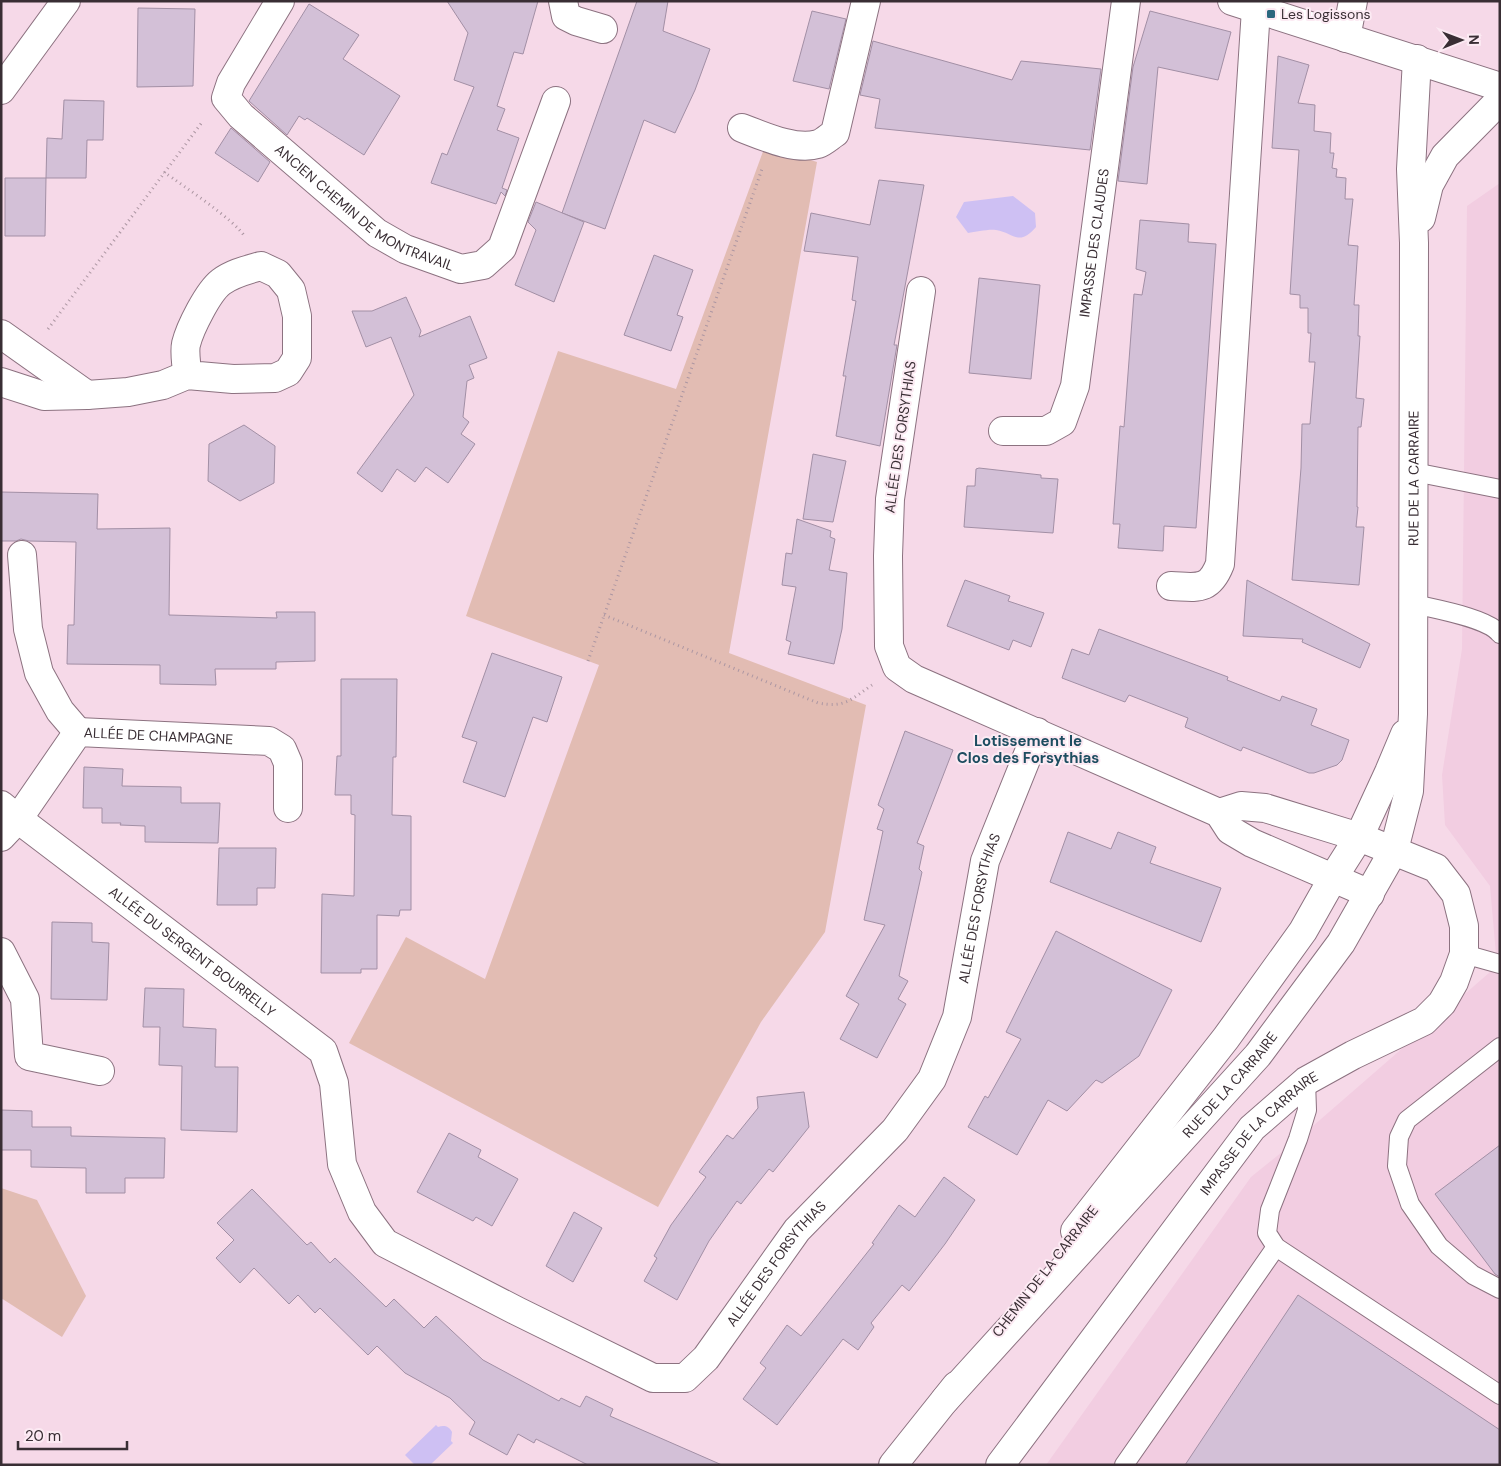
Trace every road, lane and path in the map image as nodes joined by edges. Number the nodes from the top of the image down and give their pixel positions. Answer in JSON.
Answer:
{"nodes":[{"id":1,"x":66,"y":1,"type":"edge"},
{"id":2,"x":280,"y":1,"type":"edge"},
{"id":3,"x":563,"y":1,"type":"edge"},
{"id":4,"x":866,"y":1,"type":"edge"},
{"id":5,"x":1126,"y":1,"type":"edge"},
{"id":6,"x":1354,"y":1,"type":"edge"},
{"id":7,"x":1244,"y":5,"type":"edge"},
{"id":8,"x":603,"y":28,"type":"dead end"},
{"id":9,"x":1346,"y":38,"type":"junction"},
{"id":10,"x":1417,"y":59,"type":"junction"},
{"id":11,"x":1500,"y":87,"type":"edge"},
{"id":12,"x":1,"y":90,"type":"edge"},
{"id":13,"x":226,"y":98,"type":"junction"},
{"id":14,"x":1500,"y":100,"type":"edge"},
{"id":15,"x":556,"y":101,"type":"dead end"},
{"id":16,"x":742,"y":128,"type":"dead end"},
{"id":17,"x":772,"y":139,"type":"junction"},
{"id":18,"x":164,"y":172,"type":"junction"},
{"id":19,"x":1414,"y":243,"type":"junction"},
{"id":20,"x":261,"y":266,"type":"junction"},
{"id":21,"x":921,"y":291,"type":"dead end"},
{"id":22,"x":1,"y":334,"type":"edge"},
{"id":23,"x":30,"y":354,"type":"junction"},
{"id":24,"x":187,"y":375,"type":"junction"},
{"id":25,"x":1,"y":382,"type":"edge"},
{"id":26,"x":88,"y":395,"type":"junction"},
{"id":27,"x":1003,"y":431,"type":"dead end"},
{"id":28,"x":1414,"y":472,"type":"junction"},
{"id":29,"x":1500,"y":489,"type":"edge"},
{"id":30,"x":22,"y":555,"type":"dead end"},
{"id":31,"x":1171,"y":586,"type":"dead end"},
{"id":32,"x":1414,"y":604,"type":"junction"},
{"id":33,"x":604,"y":614,"type":"junction"},
{"id":34,"x":1500,"y":634,"type":"edge"},
{"id":35,"x":588,"y":661,"type":"dead end"},
{"id":36,"x":897,"y":667,"type":"junction"},
{"id":37,"x":1413,"y":714,"type":"junction"},
{"id":38,"x":78,"y":732,"type":"junction"},
{"id":39,"x":1037,"y":732,"type":"junction"},
{"id":40,"x":288,"y":808,"type":"dead end"},
{"id":41,"x":1219,"y":813,"type":"junction"},
{"id":42,"x":7,"y":820,"type":"edge"},
{"id":43,"x":1359,"y":836,"type":"junction"},
{"id":44,"x":1394,"y":850,"type":"junction"},
{"id":45,"x":1333,"y":878,"type":"junction"},
{"id":46,"x":1370,"y":894,"type":"junction"},
{"id":47,"x":1,"y":952,"type":"edge"},
{"id":48,"x":1464,"y":954,"type":"junction"},
{"id":49,"x":1500,"y":964,"type":"edge"},
{"id":50,"x":1500,"y":1046,"type":"edge"},
{"id":51,"x":100,"y":1071,"type":"dead end"},
{"id":52,"x":1196,"y":1076,"type":"joint"},
{"id":53,"x":1306,"y":1081,"type":"junction"},
{"id":54,"x":338,"y":1127,"type":"joint"},
{"id":55,"x":1276,"y":1248,"type":"junction"},
{"id":56,"x":1500,"y":1289,"type":"edge"},
{"id":57,"x":1500,"y":1395,"type":"edge"},
{"id":58,"x":945,"y":1400,"type":"junction"},
{"id":59,"x":892,"y":1465,"type":"edge"},
{"id":60,"x":1000,"y":1465,"type":"edge"},
{"id":61,"x":1124,"y":1465,"type":"edge"}],
"edges":[{"from":1,"to":12,"type":"street"},
{"from":2,"to":13,"type":"street"},
{"from":3,"to":8,"type":"street"},
{"from":4,"to":17,"type":"street"},
{"from":5,"to":27,"type":"street","name":"IMPASSE DES CLAUDES"},
{"from":6,"to":9,"type":"street"},
{"from":7,"to":9,"type":"street"},
{"from":7,"to":31,"type":"street"},
{"from":9,"to":10,"type":"street"},
{"from":10,"to":11,"type":"street"},
{"from":10,"to":19,"type":"street","name":"RUE DE LA CARRAIRE"},
{"from":13,"to":15,"type":"street","name":"ANCIEN CHEMIN DE MONTRAVAIL"},
{"from":13,"to":18,"type":"path"},
{"from":14,"to":19,"type":"street","name":"RUE DE LA CARRAIRE"},
{"from":16,"to":17,"type":"street"},
{"from":17,"to":33,"type":"path"},
{"from":18,"to":20,"type":"path"},
{"from":18,"to":23,"type":"path"},
{"from":19,"to":28,"type":"street","name":"RUE DE LA CARRAIRE"},
{"from":20,"to":24,"type":"street"},
{"from":20,"to":24,"type":"street"},
{"from":21,"to":36,"type":"street","name":"ALLÉE DES FORSYTHIAS"},
{"from":22,"to":23,"type":"street"},
{"from":23,"to":26,"type":"street"},
{"from":24,"to":26,"type":"street"},
{"from":25,"to":26,"type":"street"},
{"from":28,"to":29,"type":"lane"},
{"from":28,"to":32,"type":"street","name":"RUE DE LA CARRAIRE"},
{"from":30,"to":38,"type":"street"},
{"from":32,"to":34,"type":"lane"},
{"from":32,"to":37,"type":"street","name":"RUE DE LA CARRAIRE"},
{"from":33,"to":35,"type":"path"},
{"from":33,"to":36,"type":"path"},
{"from":36,"to":39,"type":"street"},
{"from":37,"to":43,"type":"street","name":"RUE DE LA CARRAIRE"},
{"from":37,"to":44,"type":"street","name":"RUE DE LA CARRAIRE"},
{"from":38,"to":40,"type":"street","name":"ALLÉE DE CHAMPAGNE"},
{"from":38,"to":42,"type":"street","name":"ALLÉE DE CHAMPAGNE"},
{"from":39,"to":41,"type":"street"},
{"from":39,"to":54,"type":"street","name":"ALLÉE DES FORSYTHIAS"},
{"from":41,"to":43,"type":"street"},
{"from":41,"to":45,"type":"street"},
{"from":42,"to":54,"type":"street","name":"ALLÉE DU SERGENT BOURRELLY"},
{"from":43,"to":44,"type":"street","name":"IMPASSE DE LA CARRAIRE"},
{"from":43,"to":45,"type":"street","name":"RUE DE LA CARRAIRE"},
{"from":44,"to":46,"type":"street","name":"RUE DE LA CARRAIRE"},
{"from":44,"to":48,"type":"street","name":"IMPASSE DE LA CARRAIRE"},
{"from":45,"to":46,"type":"street"},
{"from":45,"to":52,"type":"street","name":"RUE DE LA CARRAIRE"},
{"from":46,"to":58,"type":"street","name":"RUE DE LA CARRAIRE"},
{"from":47,"to":51,"type":"street"},
{"from":48,"to":49,"type":"lane"},
{"from":48,"to":53,"type":"street","name":"IMPASSE DE LA CARRAIRE"},
{"from":50,"to":56,"type":"lane"},
{"from":52,"to":58,"type":"street","name":"CHEMIN DE LA CARRAIRE"},
{"from":53,"to":55,"type":"lane"},
{"from":53,"to":60,"type":"street","name":"IMPASSE DE LA CARRAIRE"},
{"from":55,"to":57,"type":"lane"},
{"from":55,"to":61,"type":"lane"},
{"from":58,"to":59,"type":"street","name":"CHEMIN DE LA CARRAIRE"}]}
